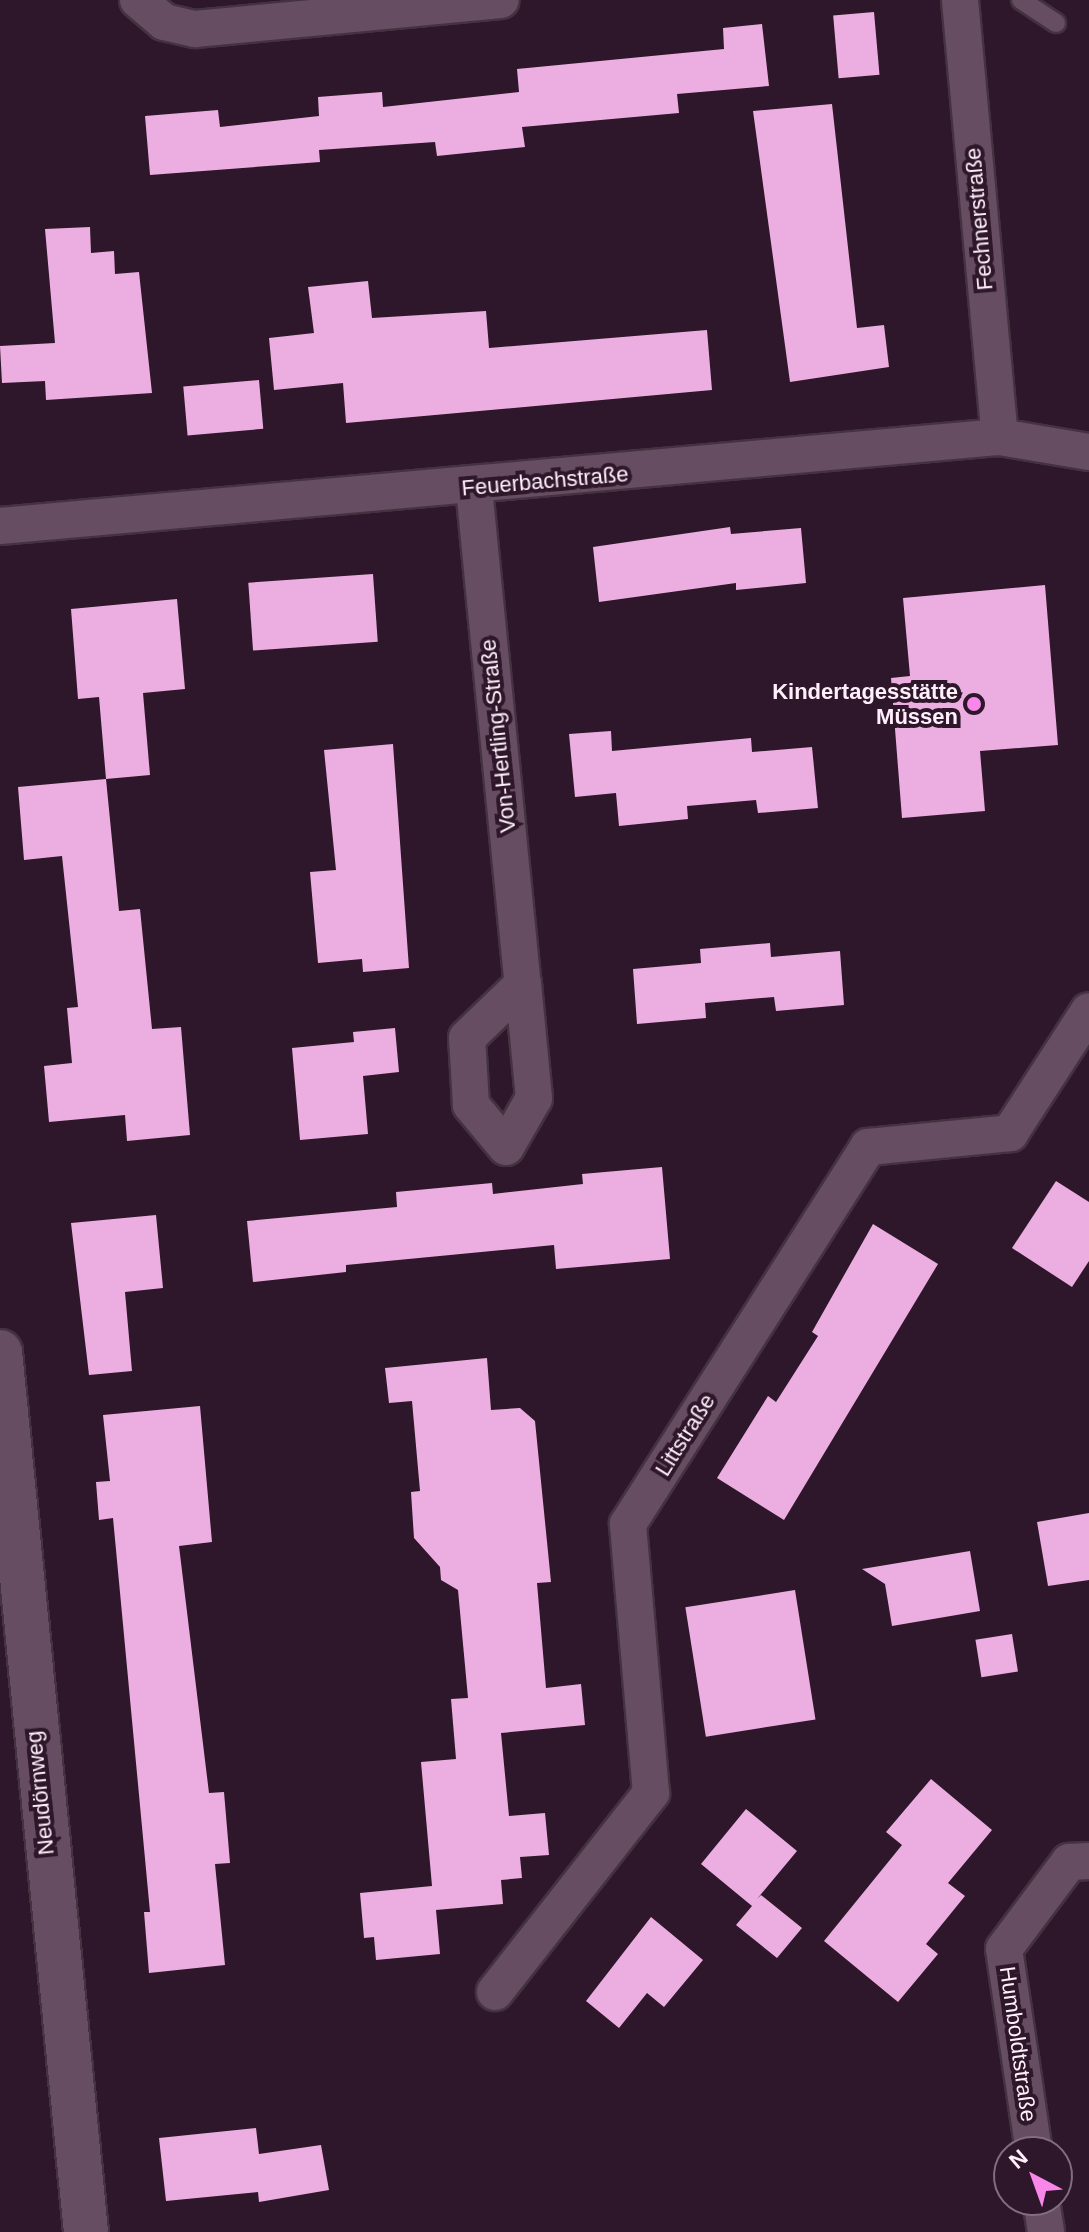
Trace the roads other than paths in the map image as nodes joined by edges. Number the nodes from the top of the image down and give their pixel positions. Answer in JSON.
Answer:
{"nodes":[{"id":1,"x":138,"y":0,"type":"edge"},
{"id":2,"x":501,"y":0,"type":"edge"},
{"id":3,"x":960,"y":0,"type":"edge"},
{"id":4,"x":1021,"y":0,"type":"edge"},
{"id":5,"x":1056,"y":23,"type":"dead end"},
{"id":6,"x":1000,"y":437,"type":"junction"},
{"id":7,"x":1089,"y":452,"type":"edge"},
{"id":8,"x":474,"y":488,"type":"junction"},
{"id":9,"x":0,"y":526,"type":"edge"},
{"id":10,"x":523,"y":984,"type":"dead end"},
{"id":11,"x":1089,"y":1011,"type":"edge"},
{"id":12,"x":1077,"y":1057,"type":"edge"},
{"id":13,"x":0,"y":1352,"type":"edge"},
{"id":14,"x":1082,"y":1852,"type":"edge"},
{"id":15,"x":495,"y":1992,"type":"dead end"},
{"id":16,"x":1032,"y":2136,"type":"edge"},
{"id":17,"x":86,"y":2232,"type":"edge"}],
"edges":[{"from":1,"to":2,"type":"street"},
{"from":3,"to":6,"type":"street","name":"Fechnerstraße"},
{"from":4,"to":5,"type":"lane"},
{"from":6,"to":7,"type":"street","name":"Feuerbachstraße"},
{"from":6,"to":8,"type":"street","name":"Feuerbachstraße"},
{"from":8,"to":9,"type":"street","name":"Feuerbachstraße"},
{"from":8,"to":10,"type":"street","name":"Von-Hertling-Straße"},
{"from":11,"to":12,"type":"street","name":"Littstraße"},
{"from":12,"to":15,"type":"street","name":"Littstraße"},
{"from":13,"to":17,"type":"street","name":"Neudörnweg"},
{"from":14,"to":16,"type":"street","name":"Humboldtstraße"}]}
